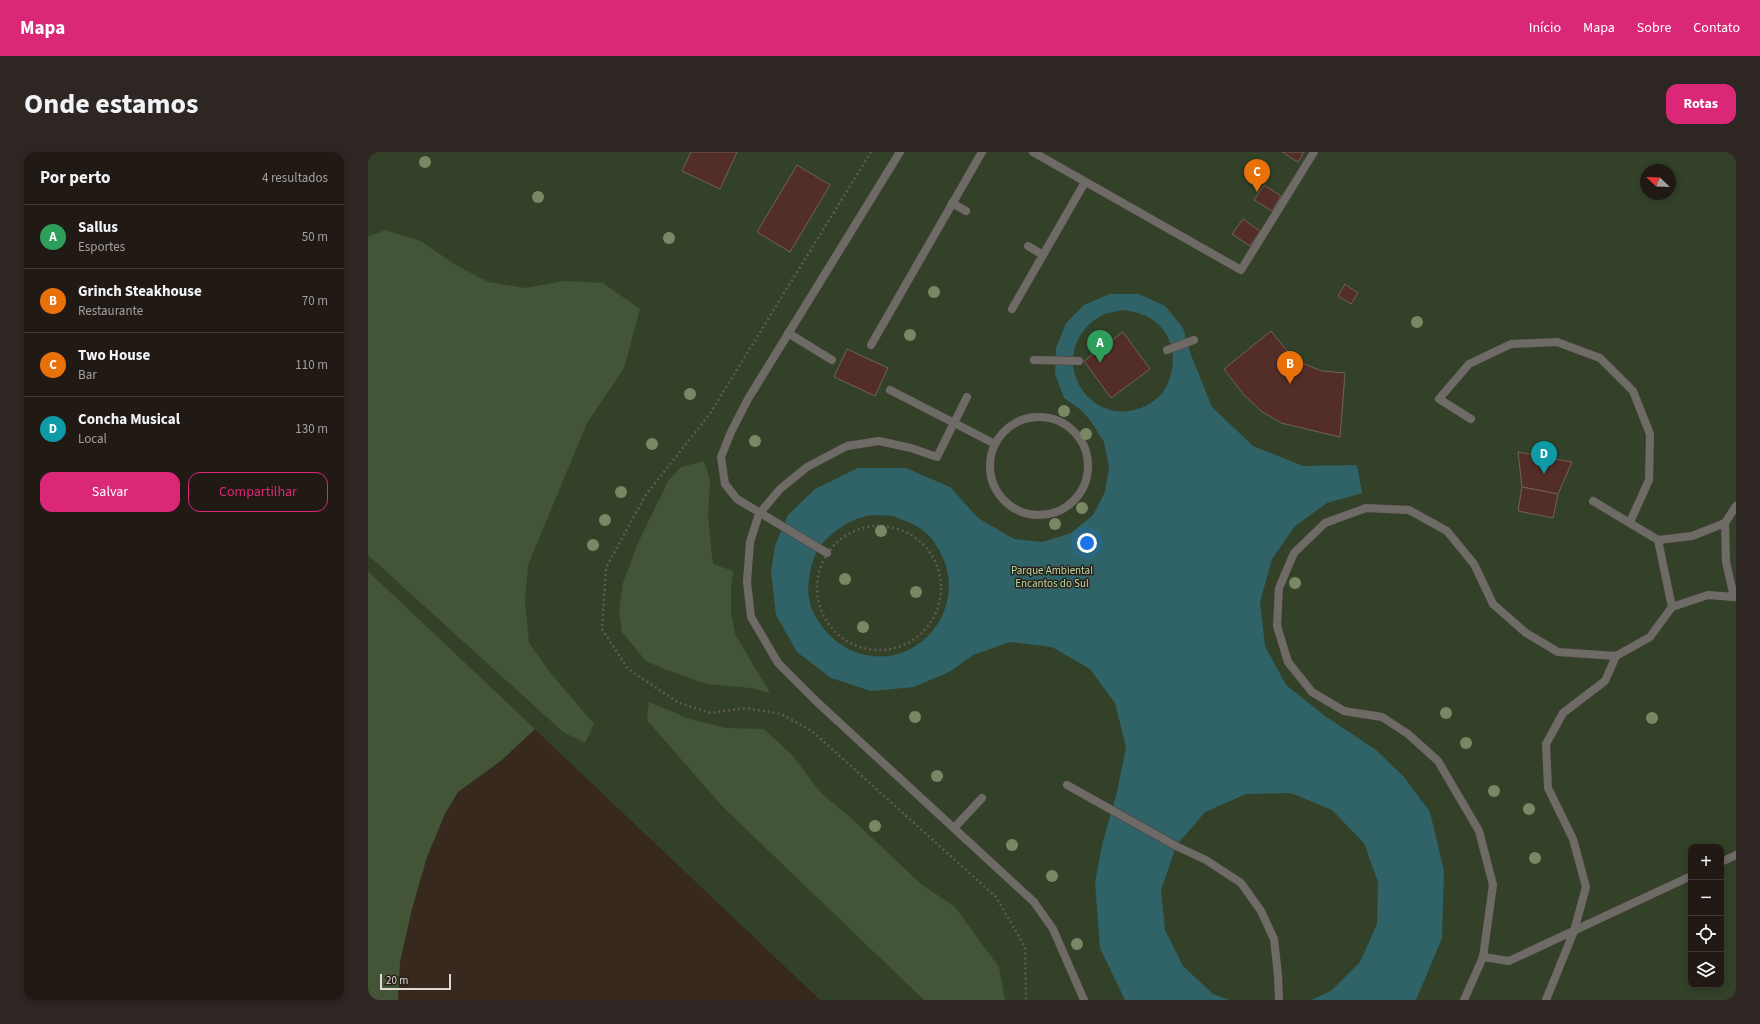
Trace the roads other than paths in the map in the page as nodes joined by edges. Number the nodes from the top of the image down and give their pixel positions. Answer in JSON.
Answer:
{"nodes":[{"id":1,"x":900,"y":152,"type":"edge"},
{"id":2,"x":982,"y":152,"type":"edge"},
{"id":3,"x":1033,"y":152,"type":"edge"},
{"id":4,"x":1314,"y":152,"type":"edge"},
{"id":5,"x":1085,"y":182,"type":"junction"},
{"id":6,"x":952,"y":203,"type":"junction"},
{"id":7,"x":966,"y":211,"type":"dead end"},
{"id":8,"x":1028,"y":246,"type":"dead end"},
{"id":9,"x":1043,"y":255,"type":"junction"},
{"id":10,"x":1012,"y":309,"type":"dead end"},
{"id":11,"x":788,"y":334,"type":"junction"},
{"id":12,"x":1192,"y":341,"type":"dead end"},
{"id":13,"x":871,"y":345,"type":"dead end"},
{"id":14,"x":1169,"y":350,"type":"dead end"},
{"id":15,"x":832,"y":360,"type":"dead end"},
{"id":16,"x":1034,"y":360,"type":"dead end"},
{"id":17,"x":1077,"y":361,"type":"dead end"},
{"id":18,"x":890,"y":390,"type":"dead end"},
{"id":19,"x":967,"y":397,"type":"dead end"},
{"id":20,"x":1471,"y":419,"type":"dead end"},
{"id":21,"x":954,"y":423,"type":"junction"},
{"id":22,"x":995,"y":444,"type":"junction"},
{"id":23,"x":1593,"y":501,"type":"dead end"},
{"id":24,"x":1736,"y":506,"type":"edge"},
{"id":25,"x":759,"y":514,"type":"junction"},
{"id":26,"x":1630,"y":522,"type":"junction"},
{"id":27,"x":1725,"y":523,"type":"junction"},
{"id":28,"x":1658,"y":540,"type":"junction"},
{"id":29,"x":827,"y":553,"type":"road end"},
{"id":30,"x":1735,"y":597,"type":"edge"},
{"id":31,"x":1672,"y":607,"type":"junction"},
{"id":32,"x":1616,"y":656,"type":"junction"},
{"id":33,"x":1067,"y":785,"type":"dead end"},
{"id":34,"x":982,"y":798,"type":"dead end"},
{"id":35,"x":954,"y":828,"type":"junction"},
{"id":36,"x":1736,"y":855,"type":"edge"},
{"id":37,"x":1724,"y":861,"type":"edge"},
{"id":38,"x":1688,"y":877,"type":"edge"},
{"id":39,"x":1574,"y":931,"type":"junction"},
{"id":40,"x":1483,"y":957,"type":"junction"},
{"id":41,"x":1084,"y":1000,"type":"edge"},
{"id":42,"x":1279,"y":1000,"type":"edge"},
{"id":43,"x":1464,"y":1000,"type":"edge"},
{"id":44,"x":1546,"y":1000,"type":"edge"}],
"edges":[{"from":1,"to":11,"type":"street"},
{"from":2,"to":6,"type":"street"},
{"from":3,"to":5,"type":"street"},
{"from":4,"to":5,"type":"street"},
{"from":5,"to":9,"type":"street"},
{"from":6,"to":7,"type":"street"},
{"from":6,"to":13,"type":"street"},
{"from":8,"to":9,"type":"street"},
{"from":9,"to":10,"type":"street"},
{"from":11,"to":15,"type":"street"},
{"from":11,"to":25,"type":"street"},
{"from":12,"to":14,"type":"street"},
{"from":16,"to":17,"type":"street"},
{"from":18,"to":21,"type":"street"},
{"from":19,"to":21,"type":"street"},
{"from":20,"to":26,"type":"street"},
{"from":21,"to":22,"type":"street"},
{"from":21,"to":25,"type":"street"},
{"from":22,"to":22,"type":"street"},
{"from":23,"to":26,"type":"street"},
{"from":24,"to":27,"type":"street"},
{"from":25,"to":29,"type":"street"},
{"from":25,"to":35,"type":"street"},
{"from":26,"to":28,"type":"street"},
{"from":27,"to":28,"type":"street"},
{"from":27,"to":30,"type":"street"},
{"from":28,"to":31,"type":"street"},
{"from":30,"to":31,"type":"street"},
{"from":31,"to":32,"type":"street"},
{"from":32,"to":39,"type":"street"},
{"from":32,"to":40,"type":"street"},
{"from":33,"to":42,"type":"street"},
{"from":34,"to":35,"type":"street"},
{"from":35,"to":41,"type":"street"},
{"from":36,"to":37,"type":"street"},
{"from":38,"to":39,"type":"street"},
{"from":39,"to":40,"type":"street"},
{"from":39,"to":44,"type":"street"},
{"from":40,"to":43,"type":"street"}]}
